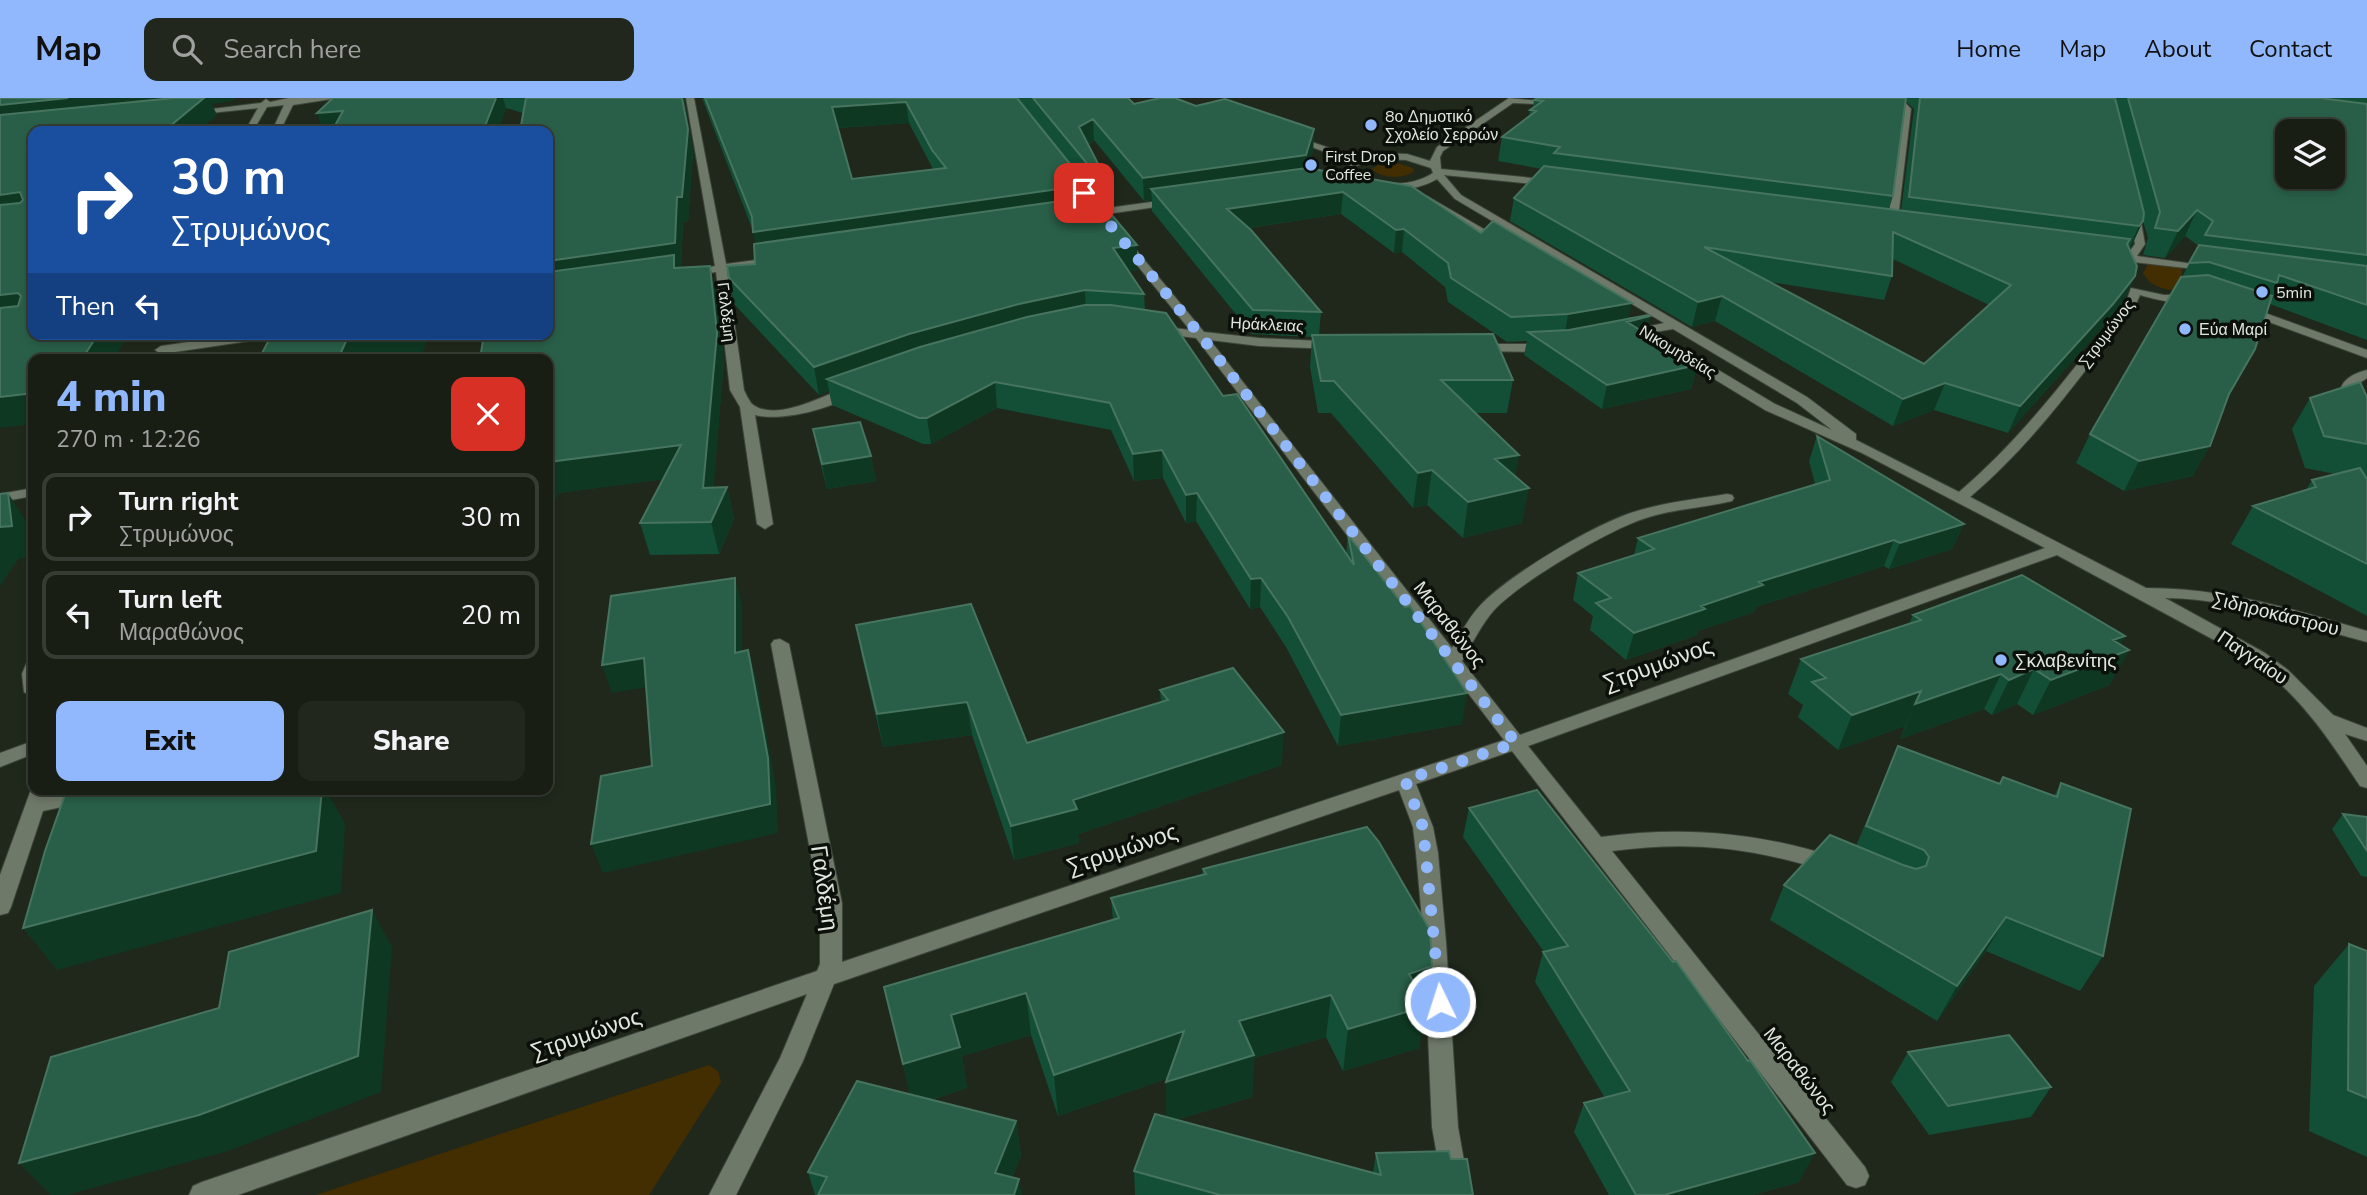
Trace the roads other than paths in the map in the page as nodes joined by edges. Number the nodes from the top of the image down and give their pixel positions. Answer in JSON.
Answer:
{"nodes":[{"id":1,"x":334,"y":98,"type":"edge"},
{"id":2,"x":690,"y":98,"type":"edge"},
{"id":3,"x":1897,"y":98,"type":"edge"},
{"id":4,"x":1513,"y":99,"type":"edge"},
{"id":5,"x":291,"y":100,"type":"edge"},
{"id":6,"x":265,"y":102,"type":"edge"},
{"id":7,"x":1567,"y":104,"type":"edge"},
{"id":8,"x":180,"y":114,"type":"edge"},
{"id":9,"x":252,"y":126,"type":"edge"},
{"id":10,"x":278,"y":126,"type":"edge"},
{"id":11,"x":1278,"y":133,"type":"edge"},
{"id":12,"x":1358,"y":161,"type":"junction"},
{"id":13,"x":1437,"y":171,"type":"junction"},
{"id":14,"x":1357,"y":176,"type":"junction"},
{"id":15,"x":1343,"y":178,"type":"edge"},
{"id":16,"x":1383,"y":183,"type":"junction"},
{"id":17,"x":1567,"y":184,"type":"edge"},
{"id":18,"x":1083,"y":192,"type":"edge"},
{"id":19,"x":1180,"y":201,"type":"edge"},
{"id":20,"x":2132,"y":201,"type":"edge"},
{"id":21,"x":1099,"y":212,"type":"junction"},
{"id":22,"x":1072,"y":216,"type":"edge"},
{"id":23,"x":1879,"y":226,"type":"edge"},
{"id":24,"x":1892,"y":227,"type":"junction"},
{"id":25,"x":1906,"y":229,"type":"edge"},
{"id":26,"x":1509,"y":247,"type":"edge"},
{"id":27,"x":2103,"y":255,"type":"edge"},
{"id":28,"x":789,"y":258,"type":"edge"},
{"id":29,"x":2129,"y":259,"type":"junction"},
{"id":30,"x":721,"y":268,"type":"junction"},
{"id":31,"x":2216,"y":270,"type":"edge"},
{"id":32,"x":681,"y":274,"type":"edge"},
{"id":33,"x":2135,"y":290,"type":"junction"},
{"id":34,"x":2210,"y":299,"type":"edge"},
{"id":35,"x":2233,"y":305,"type":"edge"},
{"id":36,"x":1622,"y":317,"type":"edge"},
{"id":37,"x":1674,"y":325,"type":"junction"},
{"id":38,"x":1150,"y":328,"type":"edge"},
{"id":39,"x":1638,"y":332,"type":"junction"},
{"id":40,"x":1201,"y":336,"type":"junction"},
{"id":41,"x":199,"y":340,"type":"edge"},
{"id":42,"x":1354,"y":345,"type":"edge"},
{"id":43,"x":1564,"y":346,"type":"edge"},
{"id":44,"x":1462,"y":348,"type":"edge"},
{"id":45,"x":162,"y":354,"type":"edge"},
{"id":46,"x":2367,"y":354,"type":"edge"},
{"id":47,"x":2367,"y":374,"type":"edge"},
{"id":48,"x":864,"y":385,"type":"edge"},
{"id":49,"x":747,"y":407,"type":"junction"},
{"id":50,"x":1867,"y":450,"type":"junction"},
{"id":51,"x":2367,"y":453,"type":"edge"},
{"id":52,"x":28,"y":493,"type":"edge"},
{"id":53,"x":0,"y":498,"type":"edge"},
{"id":54,"x":1727,"y":498,"type":"dead end"},
{"id":55,"x":1960,"y":498,"type":"junction"},
{"id":56,"x":765,"y":524,"type":"dead end"},
{"id":57,"x":2058,"y":549,"type":"junction"},
{"id":58,"x":2143,"y":593,"type":"junction"},
{"id":59,"x":2367,"y":637,"type":"edge"},
{"id":60,"x":780,"y":644,"type":"dead end"},
{"id":61,"x":1453,"y":661,"type":"junction"},
{"id":62,"x":2326,"y":719,"type":"junction"},
{"id":63,"x":2367,"y":735,"type":"edge"},
{"id":64,"x":1516,"y":743,"type":"junction"},
{"id":65,"x":28,"y":749,"type":"edge"},
{"id":66,"x":0,"y":760,"type":"edge"},
{"id":67,"x":1405,"y":780,"type":"junction"},
{"id":68,"x":2367,"y":781,"type":"edge"},
{"id":69,"x":57,"y":795,"type":"edge"},
{"id":70,"x":38,"y":797,"type":"edge"},
{"id":71,"x":1596,"y":845,"type":"junction"},
{"id":72,"x":1854,"y":874,"type":"edge"},
{"id":73,"x":0,"y":908,"type":"edge"},
{"id":74,"x":827,"y":977,"type":"junction"},
{"id":75,"x":1856,"y":1176,"type":"dead end"},
{"id":76,"x":202,"y":1195,"type":"edge"},
{"id":77,"x":722,"y":1195,"type":"edge"},
{"id":78,"x":1457,"y":1195,"type":"edge"}],
"edges":[{"from":1,"to":5,"type":"street"},
{"from":2,"to":30,"type":"street","name":"Γαλδέμη"},
{"from":3,"to":24,"type":"street"},
{"from":4,"to":7,"type":"street"},
{"from":4,"to":13,"type":"street"},
{"from":5,"to":6,"type":"street"},
{"from":5,"to":10,"type":"street"},
{"from":6,"to":8,"type":"street"},
{"from":6,"to":9,"type":"street"},
{"from":11,"to":12,"type":"street"},
{"from":12,"to":13,"type":"street"},
{"from":12,"to":14,"type":"street"},
{"from":13,"to":16,"type":"street"},
{"from":13,"to":17,"type":"street"},
{"from":13,"to":37,"type":"street","name":"Νικομηδείας"},
{"from":14,"to":15,"type":"street"},
{"from":14,"to":16,"type":"street"},
{"from":16,"to":26,"type":"street"},
{"from":18,"to":21,"type":"street","name":"Μαραθώνος"},
{"from":19,"to":21,"type":"street"},
{"from":20,"to":29,"type":"street"},
{"from":21,"to":22,"type":"street"},
{"from":21,"to":40,"type":"street","name":"Μαραθώνος"},
{"from":23,"to":24,"type":"street"},
{"from":24,"to":25,"type":"street"},
{"from":27,"to":29,"type":"street"},
{"from":28,"to":30,"type":"street"},
{"from":29,"to":31,"type":"street"},
{"from":29,"to":33,"type":"street"},
{"from":30,"to":32,"type":"street"},
{"from":30,"to":49,"type":"street","name":"Γαλδέμη"},
{"from":33,"to":34,"type":"street"},
{"from":33,"to":55,"type":"street","name":"Στρυμώνος"},
{"from":35,"to":46,"type":"street"},
{"from":36,"to":39,"type":"street","name":"Νικομηδείας"},
{"from":37,"to":39,"type":"street"},
{"from":37,"to":50,"type":"street","name":"Νικομηδείας"},
{"from":38,"to":40,"type":"street","name":"Ηράκλειας"},
{"from":39,"to":50,"type":"street","name":"Νικομηδείας"},
{"from":40,"to":42,"type":"street","name":"Ηράκλειας"},
{"from":40,"to":61,"type":"street","name":"Μαραθώνος"},
{"from":41,"to":45,"type":"street"},
{"from":43,"to":44,"type":"street"},
{"from":47,"to":51,"type":"street"},
{"from":48,"to":49,"type":"street"},
{"from":49,"to":56,"type":"street","name":"Γαλδέμη"},
{"from":50,"to":55,"type":"street","name":"Νικομηδείας"},
{"from":52,"to":53,"type":"street"},
{"from":54,"to":61,"type":"street"},
{"from":55,"to":57,"type":"street","name":"Νικομηδείας"},
{"from":57,"to":58,"type":"street","name":"Νικομηδείας"},
{"from":57,"to":64,"type":"street","name":"Στρυμώνος"},
{"from":58,"to":59,"type":"street","name":"Σιδηροκάστρου"},
{"from":58,"to":62,"type":"street","name":"Παγγαίου"},
{"from":60,"to":74,"type":"street","name":"Γαλδέμη"},
{"from":61,"to":64,"type":"street","name":"Μαραθώνος"},
{"from":62,"to":63,"type":"street"},
{"from":62,"to":68,"type":"street","name":"Παγγαίου"},
{"from":64,"to":67,"type":"street","name":"Στρυμώνος"},
{"from":64,"to":71,"type":"street","name":"Μαραθώνος"},
{"from":65,"to":66,"type":"street"},
{"from":67,"to":74,"type":"street","name":"Στρυμώνος"},
{"from":67,"to":78,"type":"street"},
{"from":69,"to":70,"type":"street"},
{"from":70,"to":73,"type":"street"},
{"from":71,"to":72,"type":"street"},
{"from":71,"to":75,"type":"street","name":"Μαραθώνος"},
{"from":74,"to":76,"type":"street","name":"Στρυμώνος"},
{"from":74,"to":77,"type":"street","name":"Γαλδέμη"}]}
